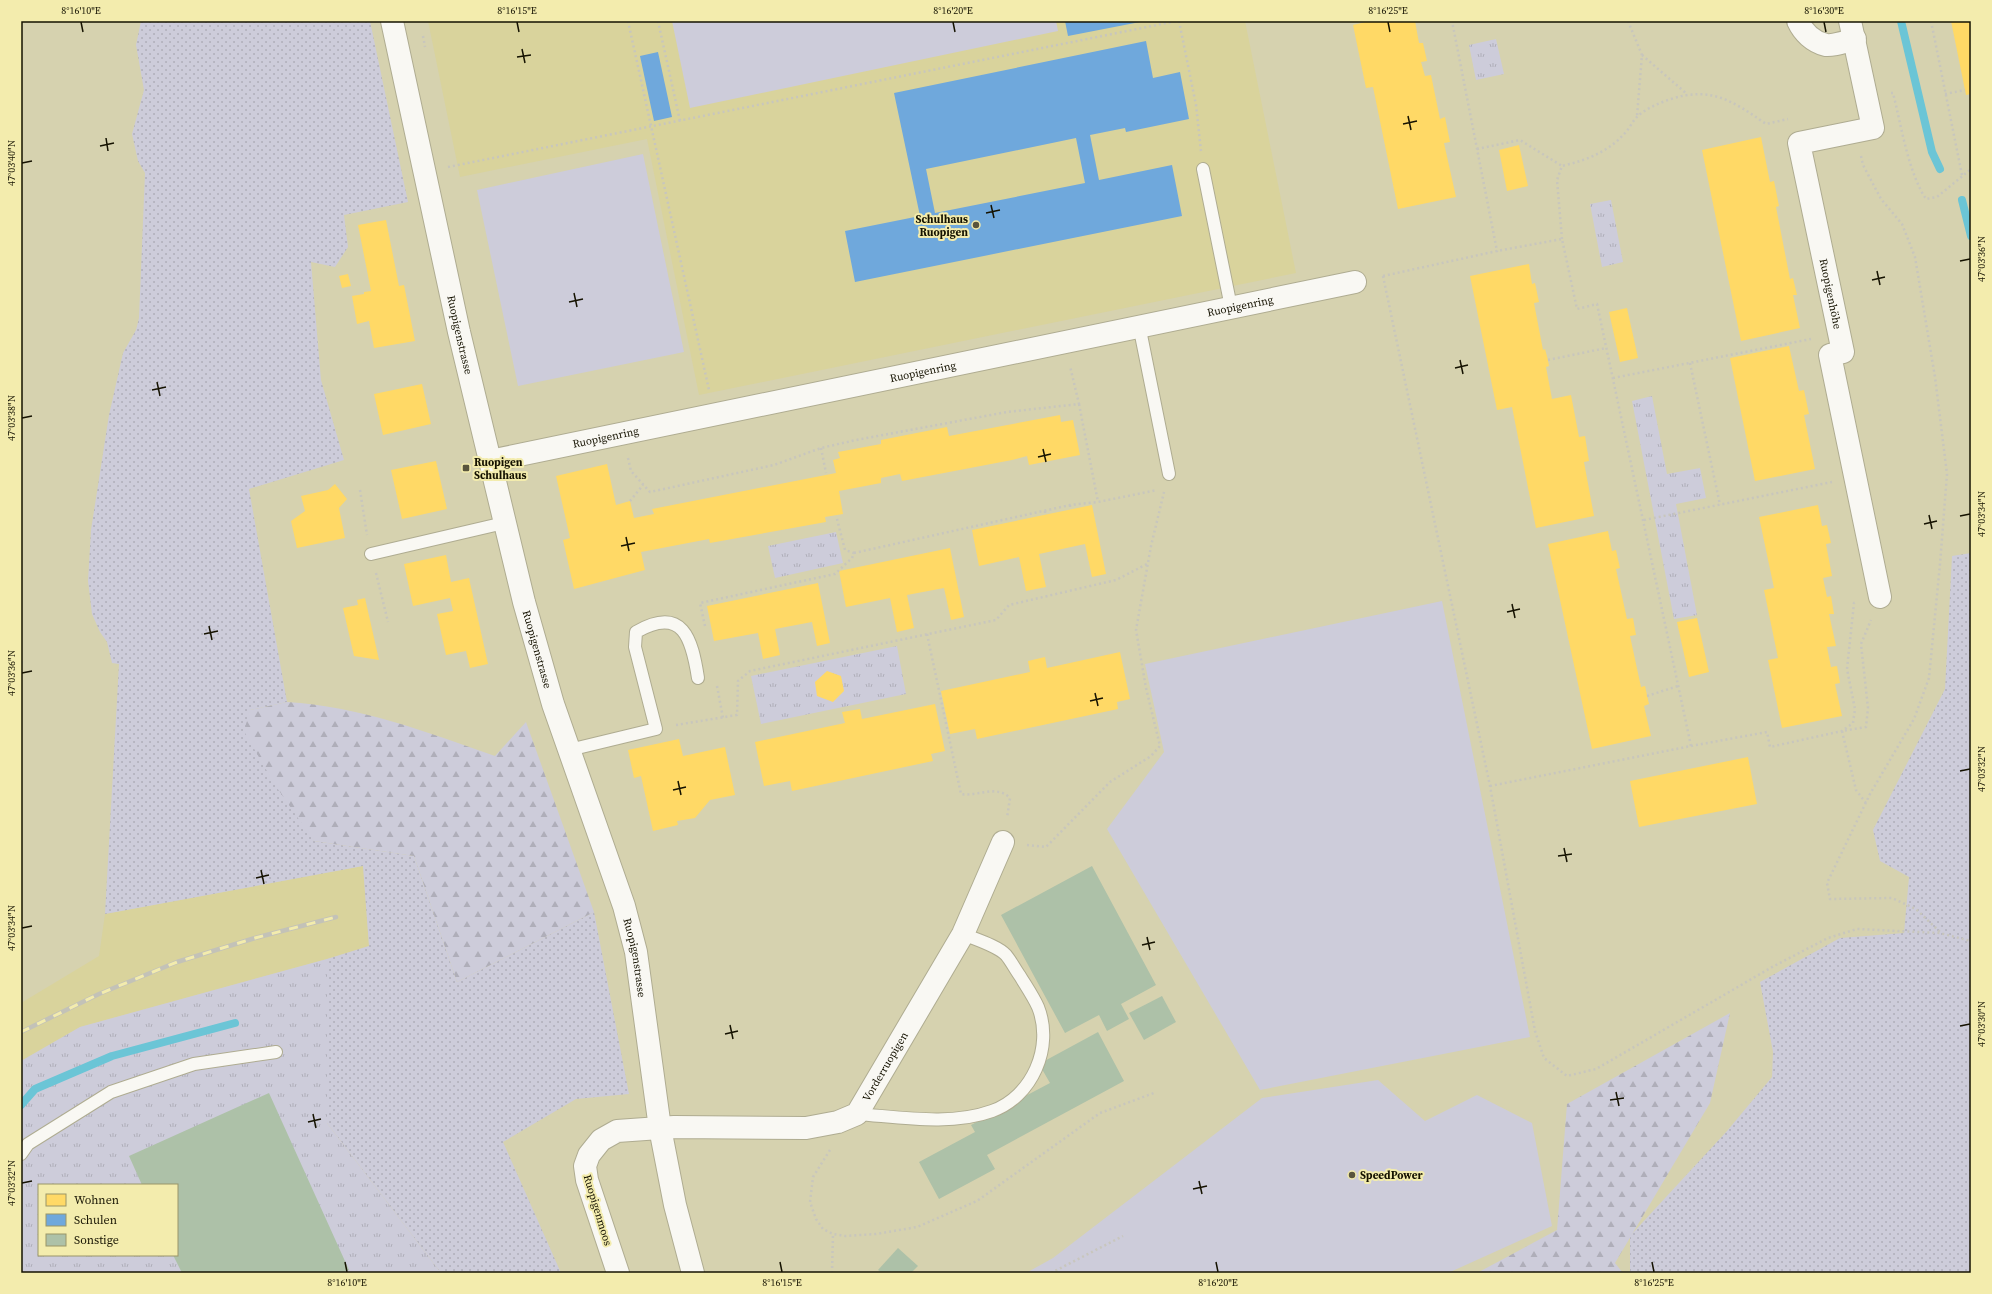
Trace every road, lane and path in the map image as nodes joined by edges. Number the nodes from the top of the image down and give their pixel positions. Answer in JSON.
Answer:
{"nodes":[{"id":1,"x":392,"y":21,"type":"edge"},
{"id":2,"x":628,"y":21,"type":"edge"},
{"id":3,"x":658,"y":21,"type":"edge"},
{"id":4,"x":1178,"y":21,"type":"edge"},
{"id":5,"x":1452,"y":21,"type":"edge"},
{"id":6,"x":1628,"y":21,"type":"edge"},
{"id":7,"x":1798,"y":21,"type":"edge"},
{"id":8,"x":1930,"y":21,"type":"edge"},
{"id":9,"x":1853,"y":30,"type":"edge"},
{"id":10,"x":1642,"y":55,"type":"junction"},
{"id":11,"x":1965,"y":90,"type":"dead end"},
{"id":12,"x":1687,"y":94,"type":"junction"},
{"id":13,"x":1946,"y":94,"type":"junction"},
{"id":14,"x":1867,"y":98,"type":"junction"},
{"id":15,"x":1637,"y":116,"type":"junction"},
{"id":16,"x":680,"y":121,"type":"junction"},
{"id":17,"x":651,"y":126,"type":"junction"},
{"id":18,"x":1856,"y":132,"type":"junction"},
{"id":19,"x":1799,"y":143,"type":"junction"},
{"id":20,"x":1477,"y":149,"type":"junction"},
{"id":21,"x":1562,"y":166,"type":"junction"},
{"id":22,"x":444,"y":168,"type":"dead end"},
{"id":23,"x":1203,"y":169,"type":"joint"},
{"id":24,"x":1971,"y":169,"type":"edge"},
{"id":25,"x":1962,"y":175,"type":"junction"},
{"id":26,"x":1562,"y":238,"type":"junction"},
{"id":27,"x":1497,"y":251,"type":"junction"},
{"id":28,"x":1355,"y":282,"type":"dead end"},
{"id":29,"x":1231,"y":307,"type":"junction"},
{"id":30,"x":1139,"y":325,"type":"junction"},
{"id":31,"x":1838,"y":334,"type":"junction"},
{"id":32,"x":1064,"y":341,"type":"junction"},
{"id":33,"x":1606,"y":348,"type":"junction"},
{"id":34,"x":1548,"y":360,"type":"dead end"},
{"id":35,"x":1690,"y":363,"type":"junction"},
{"id":36,"x":1613,"y":378,"type":"junction"},
{"id":37,"x":710,"y":391,"type":"dead end"},
{"id":38,"x":1079,"y":404,"type":"junction"},
{"id":39,"x":622,"y":433,"type":"junction"},
{"id":40,"x":821,"y":448,"type":"junction"},
{"id":41,"x":490,"y":460,"type":"junction"},
{"id":42,"x":826,"y":473,"type":"dead end"},
{"id":43,"x":1169,"y":474,"type":"dead end"},
{"id":44,"x":1855,"y":477,"type":"junction"},
{"id":45,"x":643,"y":485,"type":"junction"},
{"id":46,"x":630,"y":502,"type":"dead end"},
{"id":47,"x":1098,"y":502,"type":"junction"},
{"id":48,"x":1070,"y":505,"type":"junction"},
{"id":49,"x":1720,"y":505,"type":"junction"},
{"id":50,"x":1070,"y":509,"type":"dead end"},
{"id":51,"x":1045,"y":511,"type":"junction"},
{"id":52,"x":1045,"y":515,"type":"dead end"},
{"id":53,"x":837,"y":519,"type":"dead end"},
{"id":54,"x":1644,"y":520,"type":"junction"},
{"id":55,"x":504,"y":523,"type":"junction"},
{"id":56,"x":854,"y":552,"type":"junction"},
{"id":57,"x":371,"y":554,"type":"dead end"},
{"id":58,"x":1149,"y":563,"type":"junction"},
{"id":59,"x":1880,"y":597,"type":"junction"},
{"id":60,"x":706,"y":632,"type":"dead end"},
{"id":61,"x":927,"y":634,"type":"junction"},
{"id":62,"x":698,"y":678,"type":"dead end"},
{"id":63,"x":717,"y":683,"type":"dead end"},
{"id":64,"x":1678,"y":686,"type":"junction"},
{"id":65,"x":1647,"y":696,"type":"dead end"},
{"id":66,"x":723,"y":718,"type":"junction"},
{"id":67,"x":656,"y":729,"type":"junction"},
{"id":68,"x":1842,"y":731,"type":"junction"},
{"id":69,"x":1691,"y":746,"type":"junction"},
{"id":70,"x":569,"y":750,"type":"junction"},
{"id":71,"x":1490,"y":786,"type":"junction"},
{"id":72,"x":1866,"y":803,"type":"junction"},
{"id":73,"x":1003,"y":842,"type":"junction"},
{"id":74,"x":1940,"y":933,"type":"junction"},
{"id":75,"x":963,"y":934,"type":"junction"},
{"id":76,"x":1971,"y":941,"type":"edge"},
{"id":77,"x":276,"y":1052,"type":"dead end"},
{"id":78,"x":1154,"y":1093,"type":"dead end"},
{"id":79,"x":857,"y":1114,"type":"junction"},
{"id":80,"x":832,"y":1123,"type":"junction"},
{"id":81,"x":660,"y":1128,"type":"junction"},
{"id":82,"x":21,"y":1154,"type":"edge"},
{"id":83,"x":833,"y":1234,"type":"junction"},
{"id":84,"x":1123,"y":1236,"type":"dead end"},
{"id":85,"x":618,"y":1273,"type":"edge"},
{"id":86,"x":693,"y":1273,"type":"edge"},
{"id":87,"x":832,"y":1273,"type":"edge"},
{"id":88,"x":1051,"y":1273,"type":"edge"}],
"edges":[{"from":1,"to":41,"type":"street","name":"Ruopigenstrasse"},
{"from":2,"to":17,"type":"path"},
{"from":3,"to":16,"type":"path"},
{"from":4,"to":16,"type":"path"},
{"from":4,"to":23,"type":"path"},
{"from":5,"to":20,"type":"path"},
{"from":6,"to":10,"type":"path"},
{"from":7,"to":9,"type":"street"},
{"from":8,"to":13,"type":"path"},
{"from":9,"to":14,"type":"street"},
{"from":10,"to":12,"type":"path"},
{"from":10,"to":15,"type":"path"},
{"from":11,"to":13,"type":"path"},
{"from":12,"to":15,"type":"path"},
{"from":12,"to":19,"type":"path"},
{"from":13,"to":25,"type":"path"},
{"from":14,"to":18,"type":"street"},
{"from":14,"to":25,"type":"path"},
{"from":15,"to":21,"type":"path"},
{"from":16,"to":17,"type":"path"},
{"from":17,"to":22,"type":"path"},
{"from":17,"to":37,"type":"path"},
{"from":18,"to":19,"type":"street"},
{"from":18,"to":72,"type":"path"},
{"from":19,"to":31,"type":"street","name":"Ruopigenhöhe"},
{"from":20,"to":21,"type":"path"},
{"from":20,"to":27,"type":"path"},
{"from":21,"to":26,"type":"path"},
{"from":23,"to":29,"type":"lane"},
{"from":24,"to":25,"type":"path"},
{"from":26,"to":27,"type":"path"},
{"from":26,"to":33,"type":"path"},
{"from":27,"to":71,"type":"path"},
{"from":28,"to":29,"type":"street","name":"Ruopigenring"},
{"from":29,"to":30,"type":"street","name":"Ruopigenring"},
{"from":30,"to":32,"type":"street","name":"Ruopigenring"},
{"from":30,"to":43,"type":"lane"},
{"from":31,"to":35,"type":"path"},
{"from":31,"to":44,"type":"street","name":"Ruopigenhöhe"},
{"from":32,"to":38,"type":"path"},
{"from":32,"to":39,"type":"street","name":"Ruopigenring"},
{"from":33,"to":34,"type":"path"},
{"from":33,"to":36,"type":"path"},
{"from":35,"to":36,"type":"path"},
{"from":35,"to":49,"type":"path"},
{"from":36,"to":54,"type":"path"},
{"from":38,"to":40,"type":"path"},
{"from":38,"to":47,"type":"path"},
{"from":39,"to":41,"type":"street","name":"Ruopigenring"},
{"from":39,"to":45,"type":"path"},
{"from":40,"to":42,"type":"path"},
{"from":40,"to":45,"type":"path"},
{"from":41,"to":55,"type":"street","name":"Ruopigenstrasse"},
{"from":44,"to":49,"type":"path"},
{"from":44,"to":59,"type":"street","name":"Ruopigenhöhe"},
{"from":45,"to":46,"type":"path"},
{"from":47,"to":48,"type":"path"},
{"from":47,"to":58,"type":"path"},
{"from":48,"to":50,"type":"path"},
{"from":48,"to":51,"type":"path"},
{"from":49,"to":54,"type":"path"},
{"from":51,"to":52,"type":"path"},
{"from":51,"to":56,"type":"path"},
{"from":53,"to":56,"type":"path"},
{"from":54,"to":64,"type":"path"},
{"from":55,"to":57,"type":"lane"},
{"from":55,"to":70,"type":"street","name":"Ruopigenstrasse"},
{"from":56,"to":60,"type":"path"},
{"from":58,"to":61,"type":"path"},
{"from":58,"to":73,"type":"path"},
{"from":59,"to":68,"type":"path"},
{"from":59,"to":68,"type":"path"},
{"from":61,"to":66,"type":"path"},
{"from":61,"to":73,"type":"path"},
{"from":62,"to":67,"type":"lane"},
{"from":63,"to":66,"type":"path"},
{"from":64,"to":65,"type":"path"},
{"from":64,"to":69,"type":"path"},
{"from":66,"to":67,"type":"path"},
{"from":67,"to":70,"type":"lane"},
{"from":68,"to":69,"type":"path"},
{"from":68,"to":72,"type":"path"},
{"from":69,"to":71,"type":"path"},
{"from":70,"to":81,"type":"street","name":"Ruopigenstrasse"},
{"from":71,"to":74,"type":"path"},
{"from":72,"to":74,"type":"path"},
{"from":73,"to":75,"type":"street","name":"Vorderruopigen"},
{"from":74,"to":76,"type":"path"},
{"from":75,"to":79,"type":"street","name":"Vorderruopigen"},
{"from":75,"to":79,"type":"lane"},
{"from":77,"to":82,"type":"lane"},
{"from":78,"to":83,"type":"path"},
{"from":79,"to":80,"type":"street"},
{"from":80,"to":81,"type":"street"},
{"from":80,"to":83,"type":"path"},
{"from":81,"to":85,"type":"street","name":"Ruopigenmoos"},
{"from":81,"to":86,"type":"street","name":"Ruopigenstrasse"},
{"from":83,"to":87,"type":"path"},
{"from":84,"to":88,"type":"path"}]}
